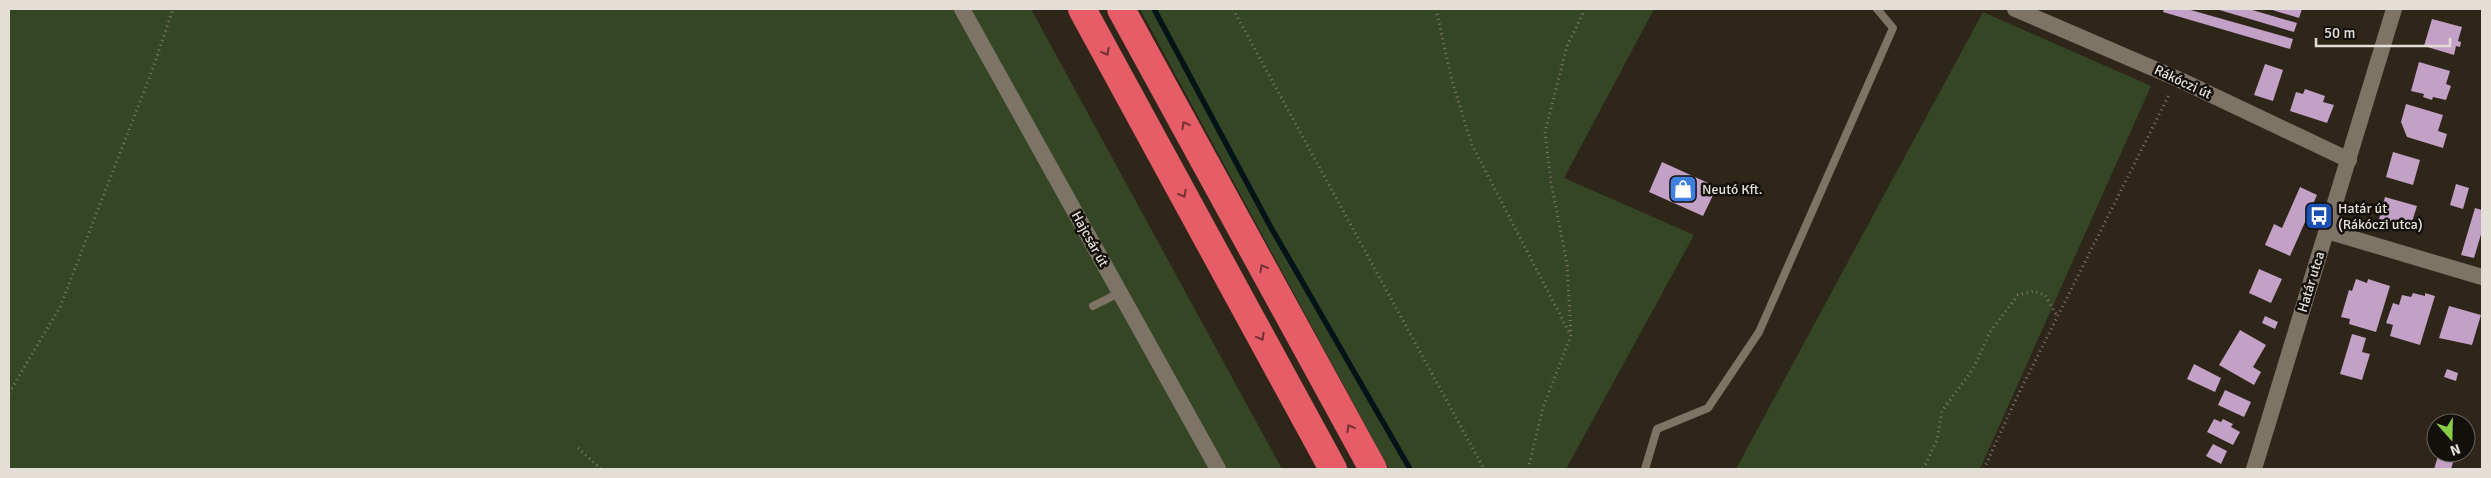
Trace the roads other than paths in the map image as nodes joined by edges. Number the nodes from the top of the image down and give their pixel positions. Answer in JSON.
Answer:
{"nodes":[{"id":1,"x":962,"y":9,"type":"edge"},
{"id":2,"x":1082,"y":9,"type":"edge"},
{"id":3,"x":1121,"y":9,"type":"edge"},
{"id":4,"x":1877,"y":9,"type":"edge"},
{"id":5,"x":2014,"y":9,"type":"edge"},
{"id":6,"x":2394,"y":9,"type":"edge"},
{"id":7,"x":2349,"y":160,"type":"junction"},
{"id":8,"x":2327,"y":231,"type":"junction"},
{"id":9,"x":2482,"y":278,"type":"edge"},
{"id":10,"x":1120,"y":293,"type":"junction"},
{"id":11,"x":1093,"y":306,"type":"dead end"},
{"id":12,"x":1218,"y":469,"type":"edge"},
{"id":13,"x":1333,"y":469,"type":"edge"},
{"id":14,"x":1373,"y":469,"type":"edge"},
{"id":15,"x":1645,"y":469,"type":"edge"},
{"id":16,"x":2254,"y":469,"type":"edge"}],
"edges":[{"from":1,"to":10,"type":"street","name":"Hajcsár út"},
{"from":2,"to":13,"type":"highway","one_way":true},
{"from":14,"to":3,"type":"highway","one_way":true},
{"from":4,"to":15,"type":"lane"},
{"from":5,"to":7,"type":"street","name":"Rákóczi út"},
{"from":6,"to":7,"type":"street","name":"Határ utca"},
{"from":7,"to":8,"type":"street","name":"Határ utca"},
{"from":8,"to":9,"type":"street"},
{"from":8,"to":16,"type":"street","name":"Határ utca"},
{"from":10,"to":11,"type":"lane"},
{"from":10,"to":12,"type":"street","name":"Hajcsár út"}]}
